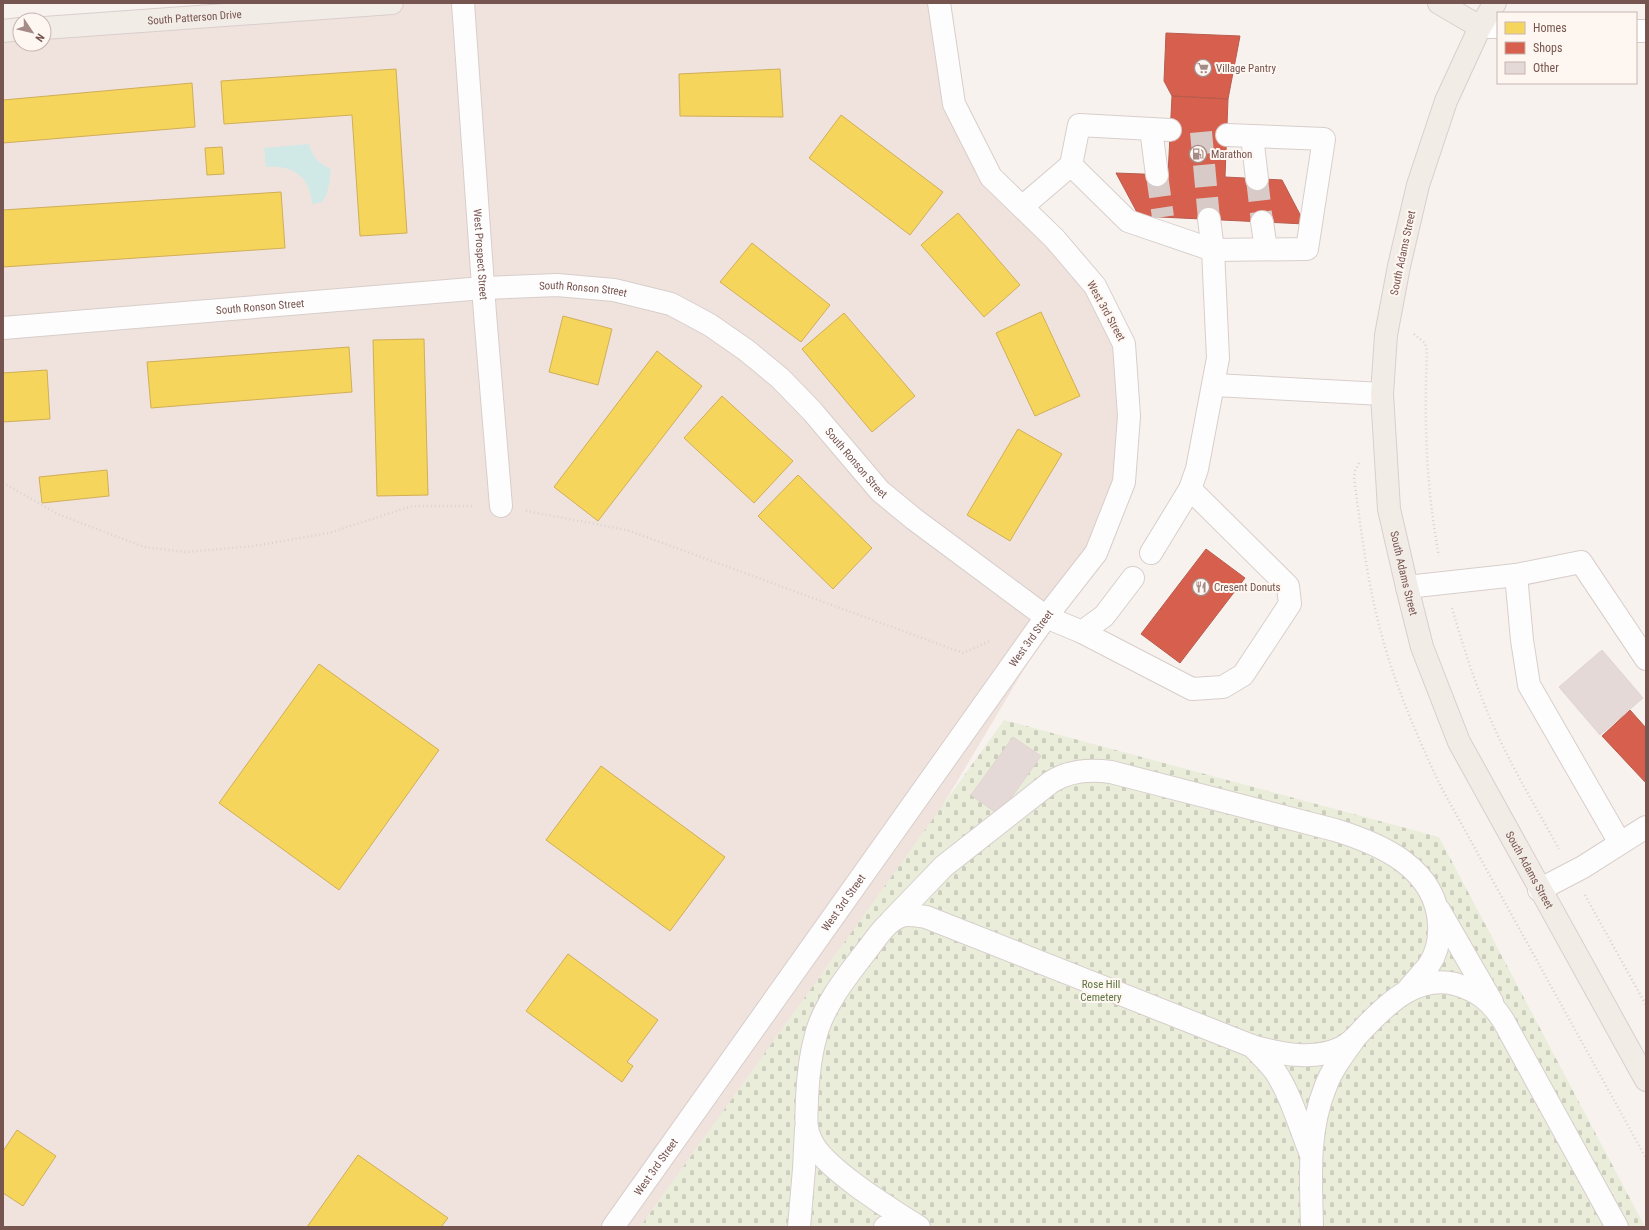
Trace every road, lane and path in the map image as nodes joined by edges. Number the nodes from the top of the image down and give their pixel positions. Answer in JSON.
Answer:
{"nodes":[{"id":1,"x":392,"y":3,"type":"edge"},
{"id":2,"x":463,"y":3,"type":"edge"},
{"id":3,"x":939,"y":3,"type":"edge"},
{"id":4,"x":1439,"y":3,"type":"edge"},
{"id":5,"x":1496,"y":3,"type":"edge"},
{"id":6,"x":52,"y":27,"type":"edge"},
{"id":7,"x":1489,"y":27,"type":"edge"},
{"id":8,"x":1227,"y":135,"type":"dead end"},
{"id":9,"x":1252,"y":136,"type":"junction"},
{"id":10,"x":1071,"y":165,"type":"junction"},
{"id":11,"x":1157,"y":175,"type":"tunnel mouth"},
{"id":12,"x":1257,"y":179,"type":"tunnel mouth"},
{"id":13,"x":1022,"y":207,"type":"junction"},
{"id":14,"x":1209,"y":219,"type":"tunnel mouth"},
{"id":15,"x":1262,"y":222,"type":"tunnel mouth"},
{"id":16,"x":1266,"y":249,"type":"junction"},
{"id":17,"x":1213,"y":250,"type":"junction"},
{"id":18,"x":483,"y":288,"type":"junction"},
{"id":19,"x":1389,"y":318,"type":"junction"},
{"id":20,"x":3,"y":328,"type":"edge"},
{"id":21,"x":1214,"y":385,"type":"junction"},
{"id":22,"x":1382,"y":394,"type":"junction"},
{"id":23,"x":3,"y":483,"type":"edge"},
{"id":24,"x":1190,"y":489,"type":"junction"},
{"id":25,"x":501,"y":506,"type":"junction"},
{"id":26,"x":1151,"y":554,"type":"dead end"},
{"id":27,"x":1516,"y":576,"type":"junction"},
{"id":28,"x":1133,"y":578,"type":"dead end"},
{"id":29,"x":1444,"y":583,"type":"junction"},
{"id":30,"x":1407,"y":587,"type":"junction"},
{"id":31,"x":1046,"y":617,"type":"junction"},
{"id":32,"x":1082,"y":632,"type":"junction"},
{"id":33,"x":990,"y":641,"type":"dead end"},
{"id":34,"x":1646,"y":660,"type":"edge"},
{"id":35,"x":1646,"y":827,"type":"edge"},
{"id":36,"x":1620,"y":843,"type":"junction"},
{"id":37,"x":1573,"y":873,"type":"junction"},
{"id":38,"x":1539,"y":890,"type":"junction"},
{"id":39,"x":1437,"y":907,"type":"junction"},
{"id":40,"x":889,"y":923,"type":"junction"},
{"id":41,"x":1406,"y":991,"type":"junction"},
{"id":42,"x":1493,"y":1005,"type":"junction"},
{"id":43,"x":1646,"y":1005,"type":"edge"},
{"id":44,"x":1353,"y":1041,"type":"junction"},
{"id":45,"x":1252,"y":1046,"type":"junction"},
{"id":46,"x":1646,"y":1080,"type":"edge"},
{"id":47,"x":806,"y":1128,"type":"junction"},
{"id":48,"x":1310,"y":1154,"type":"junction"},
{"id":49,"x":613,"y":1227,"type":"edge"},
{"id":50,"x":799,"y":1227,"type":"edge"},
{"id":51,"x":885,"y":1227,"type":"edge"},
{"id":52,"x":911,"y":1227,"type":"edge"},
{"id":53,"x":919,"y":1227,"type":"edge"},
{"id":54,"x":1312,"y":1227,"type":"edge"},
{"id":55,"x":1617,"y":1227,"type":"edge"}],
"edges":[{"from":1,"to":6,"type":"main road","name":"South Patterson Drive"},
{"from":2,"to":18,"type":"street","name":"West Prospect Street"},
{"from":3,"to":13,"type":"street","name":"West 3rd Street"},
{"from":4,"to":7,"type":"main road"},
{"from":5,"to":7,"type":"main road"},
{"from":7,"to":19,"type":"main road","name":"South Adams Street"},
{"from":8,"to":9,"type":"street"},
{"from":9,"to":12,"type":"street"},
{"from":9,"to":16,"type":"street"},
{"from":10,"to":11,"type":"street"},
{"from":10,"to":13,"type":"street"},
{"from":10,"to":17,"type":"street"},
{"from":13,"to":31,"type":"street","name":"West 3rd Street"},
{"from":14,"to":17,"type":"street"},
{"from":15,"to":16,"type":"street"},
{"from":16,"to":17,"type":"street"},
{"from":17,"to":21,"type":"street"},
{"from":18,"to":20,"type":"street","name":"South Ronson Street"},
{"from":18,"to":25,"type":"street","name":"West Prospect Street"},
{"from":18,"to":31,"type":"street","name":"South Ronson Street"},
{"from":19,"to":22,"type":"main road","name":"South Adams Street"},
{"from":19,"to":29,"type":"path"},
{"from":21,"to":22,"type":"street"},
{"from":21,"to":24,"type":"street"},
{"from":22,"to":30,"type":"main road","name":"South Adams Street"},
{"from":23,"to":25,"type":"path"},
{"from":24,"to":26,"type":"street"},
{"from":24,"to":32,"type":"street","name":"South Ronson Street"},
{"from":25,"to":33,"type":"path"},
{"from":27,"to":29,"type":"street"},
{"from":27,"to":34,"type":"street"},
{"from":27,"to":36,"type":"street"},
{"from":28,"to":32,"type":"street"},
{"from":29,"to":30,"type":"street"},
{"from":29,"to":37,"type":"path"},
{"from":30,"to":38,"type":"main road","name":"South Adams Street"},
{"from":31,"to":32,"type":"street","name":"South Ronson Street"},
{"from":31,"to":49,"type":"street","name":"West 3rd Street"},
{"from":35,"to":36,"type":"street"},
{"from":36,"to":37,"type":"street"},
{"from":37,"to":38,"type":"street"},
{"from":37,"to":43,"type":"path"},
{"from":38,"to":46,"type":"main road","name":"South Adams Street"},
{"from":39,"to":40,"type":"street"},
{"from":39,"to":41,"type":"street"},
{"from":39,"to":42,"type":"street"},
{"from":40,"to":45,"type":"street"},
{"from":40,"to":47,"type":"street"},
{"from":41,"to":42,"type":"street"},
{"from":41,"to":44,"type":"street"},
{"from":42,"to":55,"type":"street"},
{"from":44,"to":45,"type":"street"},
{"from":44,"to":48,"type":"street"},
{"from":45,"to":48,"type":"street"},
{"from":47,"to":50,"type":"street"},
{"from":47,"to":53,"type":"street"},
{"from":48,"to":54,"type":"street"},
{"from":51,"to":52,"type":"street"}]}
